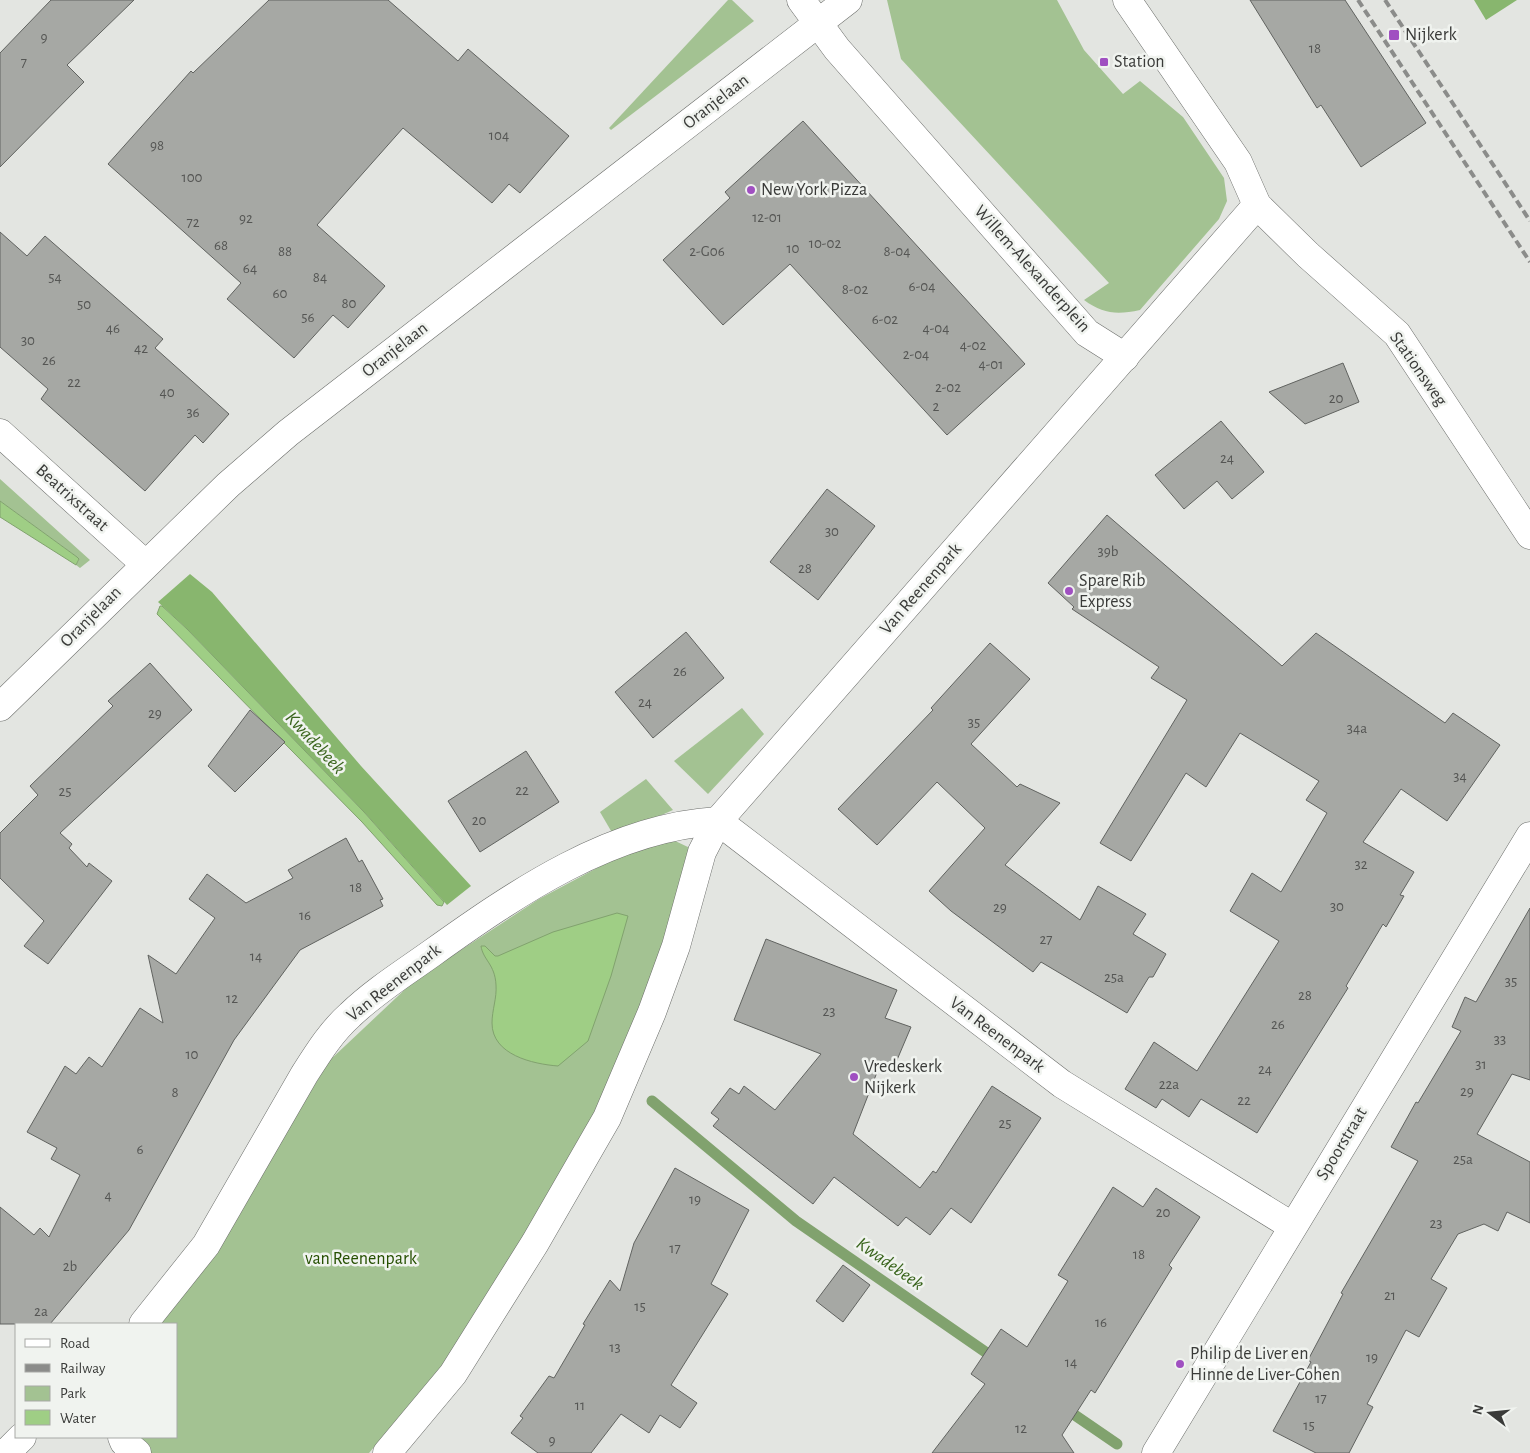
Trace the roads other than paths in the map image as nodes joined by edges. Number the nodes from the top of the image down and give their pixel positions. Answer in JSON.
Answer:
{"nodes":[{"id":1,"x":801,"y":0,"type":"edge"},
{"id":2,"x":848,"y":0,"type":"edge"},
{"id":3,"x":1127,"y":0,"type":"edge"},
{"id":4,"x":818,"y":23,"type":"junction"},
{"id":5,"x":1257,"y":205,"type":"junction"},
{"id":6,"x":1124,"y":357,"type":"junction"},
{"id":7,"x":0,"y":433,"type":"edge"},
{"id":8,"x":1530,"y":535,"type":"edge"},
{"id":9,"x":145,"y":564,"type":"junction"},
{"id":10,"x":0,"y":707,"type":"edge"},
{"id":11,"x":718,"y":822,"type":"junction"},
{"id":12,"x":1530,"y":836,"type":"edge"},
{"id":13,"x":1292,"y":1226,"type":"junction"},
{"id":14,"x":144,"y":1323,"type":"edge"},
{"id":15,"x":21,"y":1438,"type":"edge"},
{"id":16,"x":122,"y":1438,"type":"edge"},
{"id":17,"x":6,"y":1453,"type":"edge"},
{"id":18,"x":137,"y":1453,"type":"edge"},
{"id":19,"x":387,"y":1453,"type":"edge"},
{"id":20,"x":1156,"y":1453,"type":"edge"}],
"edges":[{"from":1,"to":4,"type":"street","name":"Willem-Alexanderplein"},
{"from":2,"to":4,"type":"street"},
{"from":3,"to":5,"type":"street"},
{"from":4,"to":6,"type":"street","name":"Willem-Alexanderplein"},
{"from":4,"to":9,"type":"street","name":"Oranjelaan"},
{"from":5,"to":6,"type":"street"},
{"from":5,"to":8,"type":"street","name":"Stationsweg"},
{"from":6,"to":11,"type":"street","name":"Van Reenenpark"},
{"from":7,"to":9,"type":"street","name":"Beatrixstraat"},
{"from":9,"to":10,"type":"street","name":"Oranjelaan"},
{"from":11,"to":13,"type":"street","name":"Van Reenenpark"},
{"from":11,"to":14,"type":"street","name":"Van Reenenpark"},
{"from":11,"to":19,"type":"street","name":"Van Reenenpark"},
{"from":12,"to":13,"type":"street","name":"Spoorstraat"},
{"from":13,"to":20,"type":"street","name":"Spoorstraat"},
{"from":15,"to":17,"type":"street"},
{"from":16,"to":18,"type":"street"}]}
